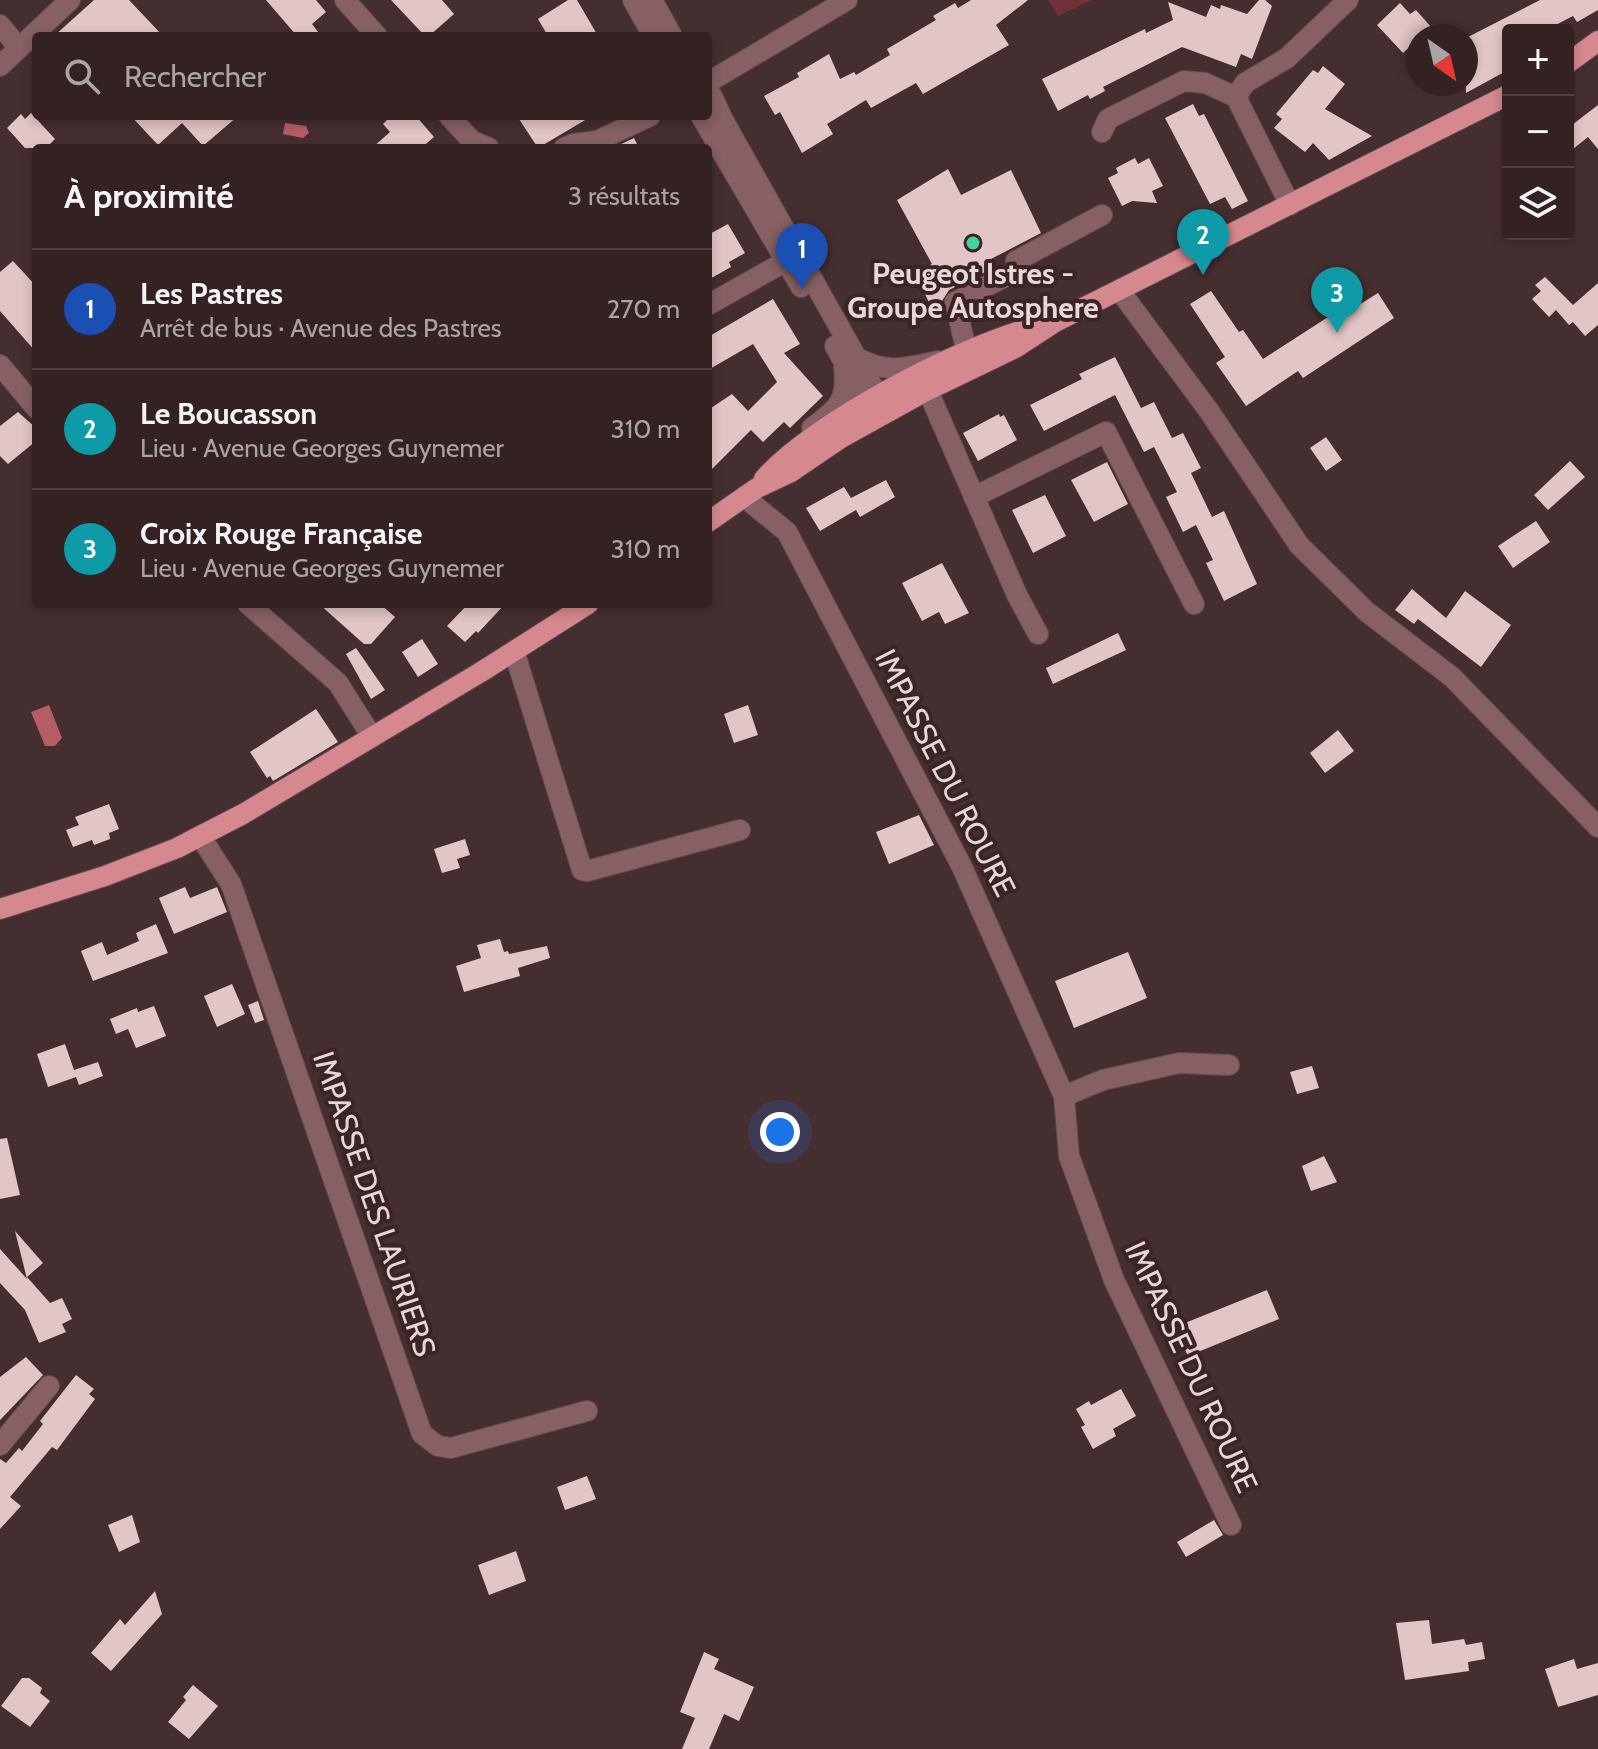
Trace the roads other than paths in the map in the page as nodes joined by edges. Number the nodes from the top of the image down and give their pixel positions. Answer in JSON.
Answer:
{"nodes":[{"id":1,"x":70,"y":0,"type":"edge"},
{"id":2,"x":345,"y":0,"type":"edge"},
{"id":3,"x":633,"y":0,"type":"edge"},
{"id":4,"x":652,"y":0,"type":"edge"},
{"id":5,"x":847,"y":0,"type":"edge"},
{"id":6,"x":1348,"y":0,"type":"edge"},
{"id":7,"x":0,"y":25,"type":"edge"},
{"id":8,"x":36,"y":32,"type":"edge"},
{"id":9,"x":373,"y":32,"type":"edge"},
{"id":10,"x":651,"y":32,"type":"edge"},
{"id":11,"x":670,"y":32,"type":"edge"},
{"id":12,"x":32,"y":36,"type":"edge"},
{"id":13,"x":1598,"y":41,"type":"edge"},
{"id":14,"x":19,"y":48,"type":"junction"},
{"id":15,"x":1598,"y":52,"type":"edge"},
{"id":16,"x":1574,"y":59,"type":"edge"},
{"id":17,"x":1574,"y":62,"type":"edge"},
{"id":18,"x":0,"y":66,"type":"edge"},
{"id":19,"x":712,"y":87,"type":"edge"},
{"id":20,"x":712,"y":93,"type":"edge"},
{"id":21,"x":1506,"y":96,"type":"edge"},
{"id":22,"x":1236,"y":97,"type":"junction"},
{"id":23,"x":453,"y":120,"type":"edge"},
{"id":24,"x":642,"y":120,"type":"edge"},
{"id":25,"x":703,"y":120,"type":"edge"},
{"id":26,"x":1102,"y":132,"type":"dead end"},
{"id":27,"x":479,"y":144,"type":"edge"},
{"id":28,"x":573,"y":144,"type":"edge"},
{"id":29,"x":1290,"y":205,"type":"junction"},
{"id":30,"x":1102,"y":215,"type":"dead end"},
{"id":31,"x":786,"y":261,"type":"junction"},
{"id":32,"x":1120,"y":291,"type":"junction"},
{"id":33,"x":712,"y":303,"type":"edge"},
{"id":34,"x":967,"y":359,"type":"junction"},
{"id":35,"x":850,"y":360,"type":"junction"},
{"id":36,"x":0,"y":365,"type":"edge"},
{"id":37,"x":928,"y":391,"type":"junction"},
{"id":38,"x":874,"y":402,"type":"junction"},
{"id":39,"x":32,"y":403,"type":"edge"},
{"id":40,"x":797,"y":459,"type":"junction"},
{"id":41,"x":750,"y":492,"type":"junction"},
{"id":42,"x":974,"y":497,"type":"junction"},
{"id":43,"x":712,"y":519,"type":"edge"},
{"id":44,"x":1194,"y":604,"type":"dead end"},
{"id":45,"x":253,"y":608,"type":"edge"},
{"id":46,"x":572,"y":608,"type":"edge"},
{"id":47,"x":1038,"y":634,"type":"dead end"},
{"id":48,"x":514,"y":651,"type":"junction"},
{"id":49,"x":372,"y":737,"type":"junction"},
{"id":50,"x":1598,"y":827,"type":"edge"},
{"id":51,"x":740,"y":830,"type":"dead end"},
{"id":52,"x":200,"y":836,"type":"junction"},
{"id":53,"x":0,"y":909,"type":"edge"},
{"id":54,"x":1229,"y":1065,"type":"dead end"},
{"id":55,"x":1064,"y":1096,"type":"junction"},
{"id":56,"x":49,"y":1386,"type":"dead end"},
{"id":57,"x":587,"y":1411,"type":"dead end"},
{"id":58,"x":0,"y":1445,"type":"edge"},
{"id":59,"x":1231,"y":1525,"type":"dead end"}],
"edges":[{"from":1,"to":8,"type":"street"},
{"from":2,"to":9,"type":"street"},
{"from":3,"to":10,"type":"street"},
{"from":4,"to":11,"type":"street"},
{"from":5,"to":19,"type":"street"},
{"from":6,"to":22,"type":"street"},
{"from":7,"to":14,"type":"street"},
{"from":12,"to":14,"type":"street"},
{"from":13,"to":16,"type":"main road"},
{"from":14,"to":18,"type":"street"},
{"from":15,"to":17,"type":"main road"},
{"from":20,"to":35,"type":"street"},
{"from":21,"to":29,"type":"main road"},
{"from":22,"to":26,"type":"street"},
{"from":22,"to":29,"type":"street"},
{"from":23,"to":27,"type":"street"},
{"from":24,"to":28,"type":"street"},
{"from":25,"to":31,"type":"street"},
{"from":29,"to":32,"type":"main road"},
{"from":30,"to":34,"type":"street"},
{"from":31,"to":33,"type":"street"},
{"from":31,"to":35,"type":"street"},
{"from":32,"to":34,"type":"main road"},
{"from":32,"to":50,"type":"street"},
{"from":34,"to":35,"type":"street"},
{"from":34,"to":37,"type":"main road"},
{"from":34,"to":38,"type":"street"},
{"from":35,"to":38,"type":"street"},
{"from":35,"to":40,"type":"street"},
{"from":36,"to":39,"type":"street"},
{"from":37,"to":40,"type":"main road"},
{"from":37,"to":42,"type":"street"},
{"from":38,"to":40,"type":"street"},
{"from":40,"to":41,"type":"main road"},
{"from":41,"to":43,"type":"main road"},
{"from":41,"to":55,"type":"street","name":"IMPASSE DU ROURE"},
{"from":42,"to":44,"type":"street"},
{"from":42,"to":47,"type":"street"},
{"from":45,"to":49,"type":"street"},
{"from":46,"to":48,"type":"main road"},
{"from":48,"to":49,"type":"main road"},
{"from":48,"to":51,"type":"street"},
{"from":49,"to":52,"type":"main road"},
{"from":52,"to":53,"type":"main road"},
{"from":52,"to":57,"type":"street","name":"IMPASSE DES LAURIERS"},
{"from":54,"to":55,"type":"street"},
{"from":55,"to":59,"type":"street","name":"IMPASSE DU ROURE"},
{"from":56,"to":58,"type":"street"}]}
